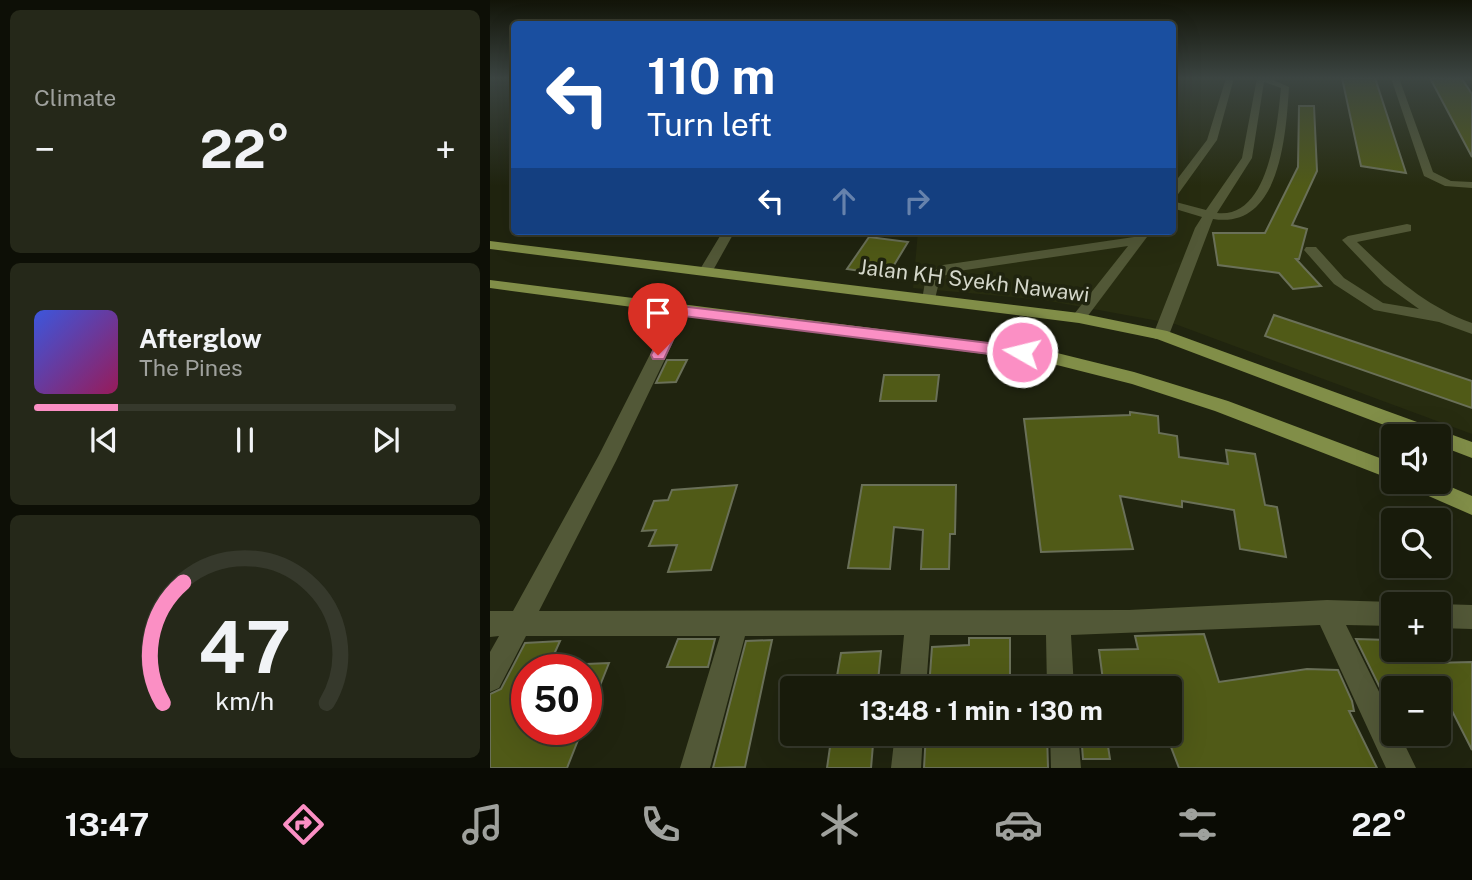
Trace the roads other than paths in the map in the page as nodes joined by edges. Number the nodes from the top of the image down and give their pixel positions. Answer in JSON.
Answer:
{"nodes":[{"id":1,"x":1220,"y":114,"type":"edge"},
{"id":2,"x":1255,"y":114,"type":"edge"},
{"id":3,"x":1283,"y":114,"type":"edge"},
{"id":4,"x":1407,"y":114,"type":"edge"},
{"id":5,"x":1472,"y":185,"type":"edge"},
{"id":6,"x":1176,"y":190,"type":"edge"},
{"id":7,"x":1176,"y":205,"type":"edge"},
{"id":8,"x":1210,"y":214,"type":"junction"},
{"id":9,"x":1406,"y":228,"type":"dead end"},
{"id":10,"x":727,"y":235,"type":"edge"},
{"id":11,"x":1142,"y":235,"type":"edge"},
{"id":12,"x":490,"y":245,"type":"edge"},
{"id":13,"x":1311,"y":250,"type":"dead end"},
{"id":14,"x":706,"y":271,"type":"junction"},
{"id":15,"x":490,"y":284,"type":"edge"},
{"id":16,"x":929,"y":300,"type":"junction"},
{"id":17,"x":680,"y":311,"type":"junction"},
{"id":18,"x":1079,"y":318,"type":"junction"},
{"id":19,"x":1442,"y":318,"type":"junction"},
{"id":20,"x":1472,"y":328,"type":"edge"},
{"id":21,"x":1161,"y":335,"type":"junction"},
{"id":22,"x":1403,"y":424,"type":"edge"},
{"id":23,"x":1451,"y":442,"type":"edge"},
{"id":24,"x":1472,"y":450,"type":"edge"},
{"id":25,"x":1381,"y":467,"type":"edge"},
{"id":26,"x":1445,"y":494,"type":"edge"},
{"id":27,"x":1472,"y":506,"type":"edge"},
{"id":28,"x":1327,"y":612,"type":"junction"},
{"id":29,"x":1381,"y":614,"type":"edge"},
{"id":30,"x":1451,"y":616,"type":"edge"},
{"id":31,"x":1472,"y":617,"type":"edge"},
{"id":32,"x":1058,"y":622,"type":"junction"},
{"id":33,"x":918,"y":623,"type":"junction"},
{"id":34,"x":490,"y":624,"type":"edge"},
{"id":35,"x":736,"y":624,"type":"junction"},
{"id":36,"x":519,"y":625,"type":"junction"},
{"id":37,"x":913,"y":676,"type":"edge"},
{"id":38,"x":1060,"y":676,"type":"edge"},
{"id":39,"x":490,"y":679,"type":"edge"},
{"id":40,"x":908,"y":746,"type":"edge"},
{"id":41,"x":1065,"y":746,"type":"edge"},
{"id":42,"x":695,"y":768,"type":"edge"},
{"id":43,"x":906,"y":768,"type":"edge"},
{"id":44,"x":1066,"y":768,"type":"edge"},
{"id":45,"x":1401,"y":768,"type":"edge"}],
"edges":[{"from":1,"to":6,"type":"street"},
{"from":2,"to":8,"type":"street"},
{"from":3,"to":8,"type":"street"},
{"from":4,"to":5,"type":"street"},
{"from":7,"to":8,"type":"street"},
{"from":8,"to":21,"type":"street"},
{"from":9,"to":19,"type":"street"},
{"from":10,"to":14,"type":"street"},
{"from":11,"to":16,"type":"street"},
{"from":11,"to":18,"type":"street"},
{"from":12,"to":14,"type":"main road","name":"Jalan KH Syekh Nawawi"},
{"from":13,"to":19,"type":"street"},
{"from":14,"to":16,"type":"main road","name":"Jalan KH Syekh Nawawi"},
{"from":15,"to":17,"type":"main road"},
{"from":16,"to":18,"type":"main road","name":"Jalan KH Syekh Nawawi"},
{"from":17,"to":25,"type":"main road"},
{"from":17,"to":36,"type":"street"},
{"from":18,"to":21,"type":"main road","name":"Jalan KH Syekh Nawawi"},
{"from":19,"to":20,"type":"street"},
{"from":21,"to":22,"type":"main road","name":"Jalan KH Syekh Nawawi"},
{"from":23,"to":24,"type":"main road","name":"Jalan KH Syekh Nawawi"},
{"from":26,"to":27,"type":"main road"},
{"from":28,"to":29,"type":"street"},
{"from":28,"to":32,"type":"street"},
{"from":28,"to":45,"type":"street"},
{"from":30,"to":31,"type":"street"},
{"from":32,"to":33,"type":"street"},
{"from":32,"to":38,"type":"street"},
{"from":33,"to":35,"type":"street"},
{"from":33,"to":37,"type":"street"},
{"from":34,"to":36,"type":"street"},
{"from":35,"to":36,"type":"street"},
{"from":35,"to":42,"type":"street"},
{"from":36,"to":39,"type":"street"},
{"from":40,"to":43,"type":"street"},
{"from":41,"to":44,"type":"street"}]}
